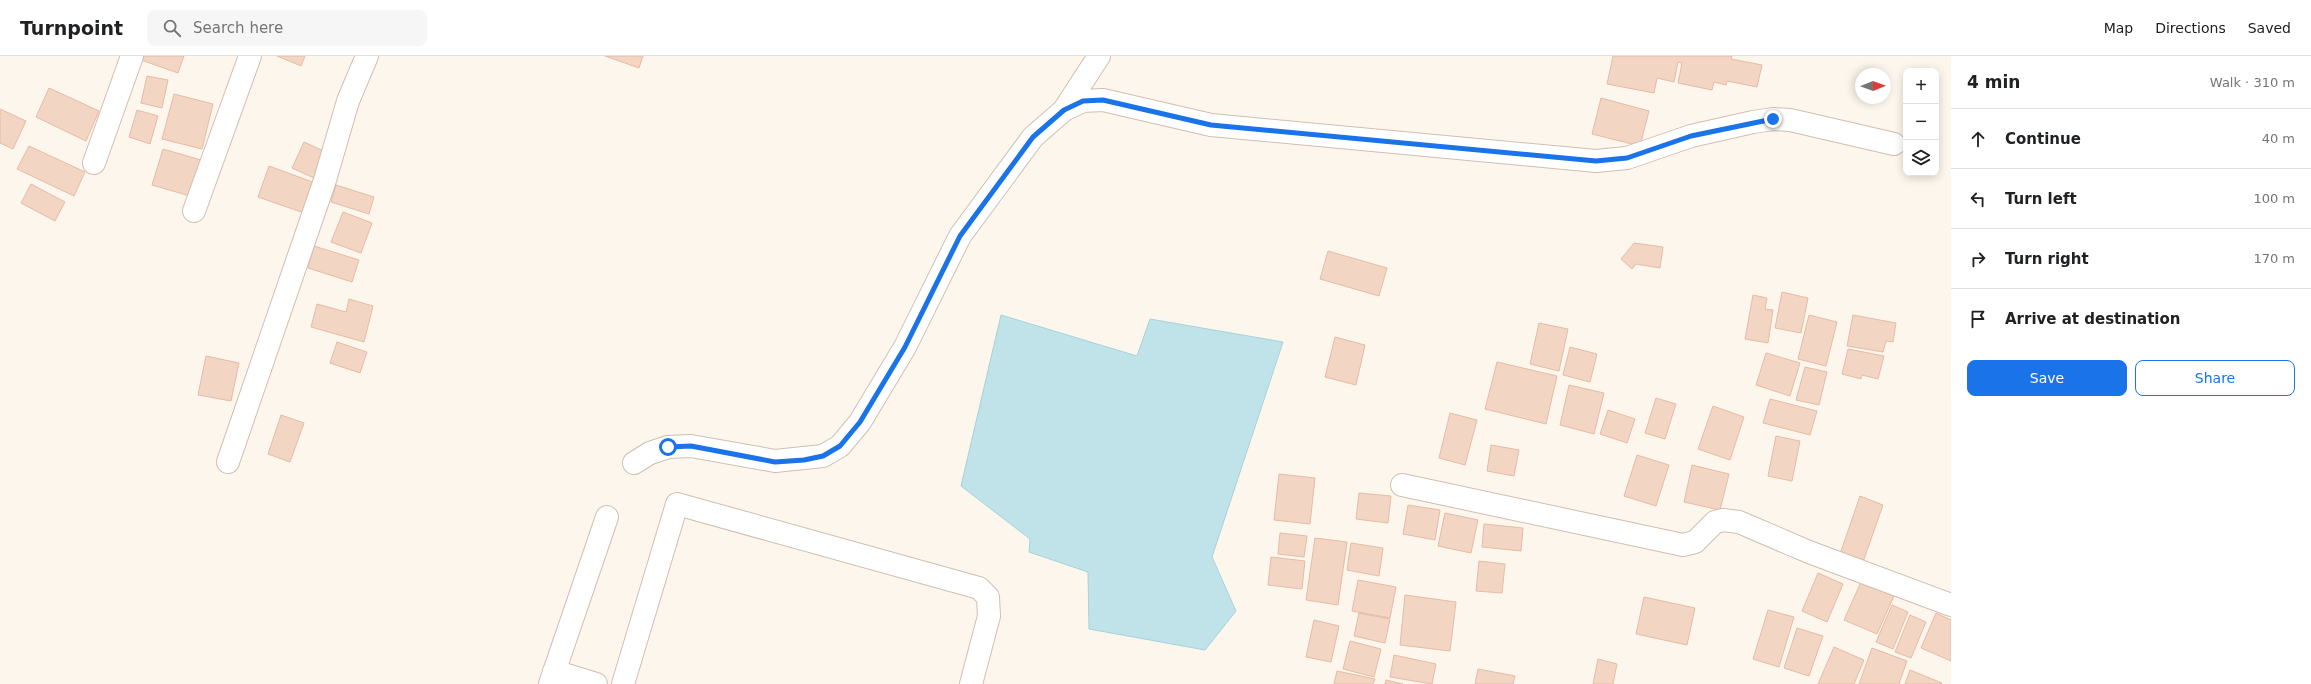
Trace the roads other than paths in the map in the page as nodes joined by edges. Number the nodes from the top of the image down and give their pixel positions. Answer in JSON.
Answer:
{"nodes":[{"id":1,"x":132,"y":56,"type":"edge"},
{"id":2,"x":250,"y":56,"type":"edge"},
{"id":3,"x":367,"y":56,"type":"edge"},
{"id":4,"x":1099,"y":56,"type":"edge"},
{"id":5,"x":1064,"y":110,"type":"junction"},
{"id":6,"x":1894,"y":144,"type":"dead end"},
{"id":7,"x":94,"y":163,"type":"dead end"},
{"id":8,"x":194,"y":211,"type":"dead end"},
{"id":9,"x":228,"y":462,"type":"dead end"},
{"id":10,"x":634,"y":463,"type":"dead end"},
{"id":11,"x":1402,"y":485,"type":"dead end"},
{"id":12,"x":607,"y":517,"type":"dead end"},
{"id":13,"x":1951,"y":605,"type":"edge"},
{"id":14,"x":552,"y":678,"type":"edge"},
{"id":15,"x":596,"y":684,"type":"edge"},
{"id":16,"x":623,"y":684,"type":"edge"},
{"id":17,"x":971,"y":684,"type":"edge"}],
"edges":[{"from":1,"to":7,"type":"street"},
{"from":2,"to":8,"type":"street"},
{"from":3,"to":9,"type":"street"},
{"from":4,"to":5,"type":"street"},
{"from":5,"to":6,"type":"street"},
{"from":5,"to":10,"type":"street"},
{"from":11,"to":13,"type":"street"},
{"from":12,"to":14,"type":"street"},
{"from":14,"to":15,"type":"street"},
{"from":16,"to":17,"type":"street"}]}
